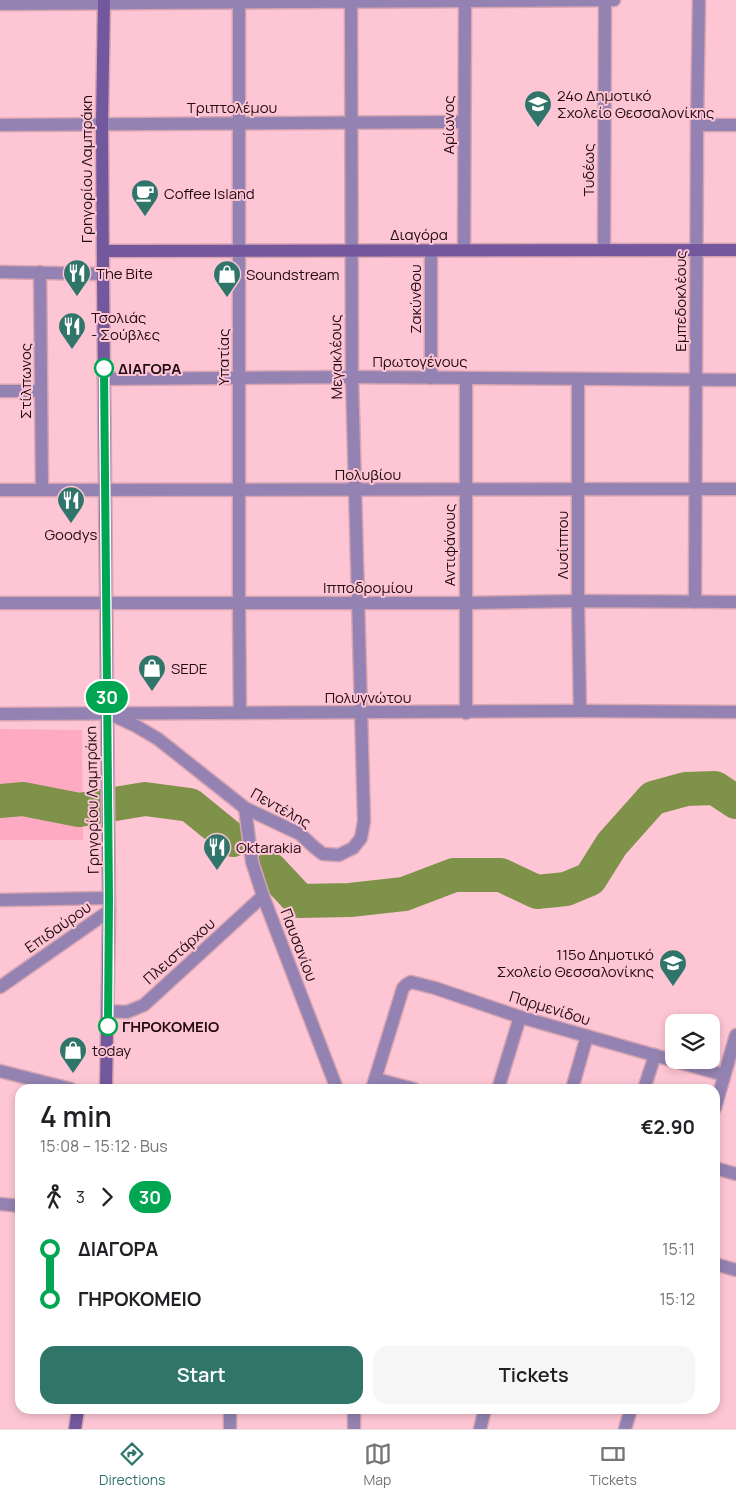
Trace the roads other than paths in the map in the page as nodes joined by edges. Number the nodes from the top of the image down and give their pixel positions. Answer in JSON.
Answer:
{"nodes":[{"id":1,"x":582,"y":0,"type":"edge"},
{"id":2,"x":605,"y":0,"type":"edge"},
{"id":3,"x":614,"y":0,"type":"edge"},
{"id":4,"x":699,"y":0,"type":"edge"},
{"id":5,"x":238,"y":1,"type":"edge"},
{"id":6,"x":351,"y":1,"type":"edge"},
{"id":7,"x":465,"y":1,"type":"edge"},
{"id":8,"x":104,"y":2,"type":"edge"},
{"id":9,"x":0,"y":4,"type":"edge"},
{"id":10,"x":464,"y":122,"type":"junction"},
{"id":11,"x":239,"y":123,"type":"junction"},
{"id":12,"x":351,"y":123,"type":"junction"},
{"id":13,"x":102,"y":124,"type":"junction"},
{"id":14,"x":0,"y":125,"type":"edge"},
{"id":15,"x":697,"y":125,"type":"junction"},
{"id":16,"x":736,"y":125,"type":"edge"},
{"id":17,"x":351,"y":250,"type":"junction"},
{"id":18,"x":431,"y":250,"type":"junction"},
{"id":19,"x":464,"y":250,"type":"junction"},
{"id":20,"x":604,"y":250,"type":"junction"},
{"id":21,"x":696,"y":250,"type":"junction"},
{"id":22,"x":736,"y":250,"type":"edge"},
{"id":23,"x":103,"y":251,"type":"junction"},
{"id":24,"x":239,"y":251,"type":"junction"},
{"id":25,"x":0,"y":272,"type":"edge"},
{"id":26,"x":40,"y":272,"type":"junction"},
{"id":27,"x":103,"y":274,"type":"junction"},
{"id":28,"x":352,"y":377,"type":"junction"},
{"id":29,"x":104,"y":378,"type":"junction"},
{"id":30,"x":239,"y":378,"type":"junction"},
{"id":31,"x":431,"y":378,"type":"junction"},
{"id":32,"x":466,"y":378,"type":"junction"},
{"id":33,"x":578,"y":379,"type":"junction"},
{"id":34,"x":696,"y":379,"type":"junction"},
{"id":35,"x":736,"y":380,"type":"edge"},
{"id":36,"x":0,"y":391,"type":"edge"},
{"id":37,"x":41,"y":391,"type":"junction"},
{"id":38,"x":736,"y":489,"type":"edge"},
{"id":39,"x":0,"y":490,"type":"edge"},
{"id":40,"x":42,"y":490,"type":"junction"},
{"id":41,"x":105,"y":490,"type":"junction"},
{"id":42,"x":239,"y":490,"type":"junction"},
{"id":43,"x":354,"y":490,"type":"junction"},
{"id":44,"x":466,"y":490,"type":"junction"},
{"id":45,"x":579,"y":490,"type":"junction"},
{"id":46,"x":696,"y":490,"type":"junction"},
{"id":47,"x":578,"y":601,"type":"junction"},
{"id":48,"x":695,"y":602,"type":"junction"},
{"id":49,"x":736,"y":602,"type":"edge"},
{"id":50,"x":0,"y":603,"type":"edge"},
{"id":51,"x":106,"y":603,"type":"junction"},
{"id":52,"x":357,"y":603,"type":"junction"},
{"id":53,"x":466,"y":603,"type":"junction"},
{"id":54,"x":239,"y":604,"type":"junction"},
{"id":55,"x":580,"y":711,"type":"junction"},
{"id":56,"x":466,"y":712,"type":"junction"},
{"id":57,"x":736,"y":712,"type":"edge"},
{"id":58,"x":240,"y":713,"type":"junction"},
{"id":59,"x":360,"y":713,"type":"junction"},
{"id":60,"x":0,"y":714,"type":"edge"},
{"id":61,"x":108,"y":714,"type":"junction"},
{"id":62,"x":245,"y":808,"type":"junction"},
{"id":63,"x":263,"y":896,"type":"junction"},
{"id":64,"x":0,"y":900,"type":"edge"},
{"id":65,"x":109,"y":905,"type":"junction"},
{"id":66,"x":0,"y":987,"type":"edge"},
{"id":67,"x":108,"y":1011,"type":"junction"},
{"id":68,"x":520,"y":1017,"type":"junction"},
{"id":69,"x":736,"y":1035,"type":"edge"},
{"id":70,"x":587,"y":1036,"type":"junction"},
{"id":71,"x":655,"y":1055,"type":"junction"},
{"id":72,"x":0,"y":1071,"type":"edge"},
{"id":73,"x":724,"y":1075,"type":"junction"},
{"id":74,"x":51,"y":1084,"type":"edge"},
{"id":75,"x":106,"y":1084,"type":"edge"},
{"id":76,"x":336,"y":1084,"type":"edge"},
{"id":77,"x":374,"y":1084,"type":"edge"},
{"id":78,"x":500,"y":1084,"type":"edge"},
{"id":79,"x":573,"y":1084,"type":"edge"},
{"id":80,"x":646,"y":1084,"type":"edge"},
{"id":81,"x":720,"y":1090,"type":"edge"},
{"id":82,"x":720,"y":1169,"type":"edge"},
{"id":83,"x":736,"y":1174,"type":"edge"},
{"id":84,"x":0,"y":1204,"type":"edge"},
{"id":85,"x":15,"y":1206,"type":"edge"},
{"id":86,"x":720,"y":1265,"type":"edge"},
{"id":87,"x":736,"y":1270,"type":"edge"},
{"id":88,"x":77,"y":1414,"type":"edge"},
{"id":89,"x":230,"y":1414,"type":"edge"},
{"id":90,"x":354,"y":1414,"type":"edge"},
{"id":91,"x":484,"y":1414,"type":"edge"},
{"id":92,"x":630,"y":1414,"type":"edge"},
{"id":93,"x":75,"y":1429,"type":"edge"},
{"id":94,"x":230,"y":1429,"type":"edge"},
{"id":95,"x":354,"y":1429,"type":"edge"},
{"id":96,"x":480,"y":1429,"type":"edge"},
{"id":97,"x":625,"y":1429,"type":"edge"}],
"edges":[{"from":1,"to":2,"type":"street"},
{"from":1,"to":7,"type":"street"},
{"from":2,"to":3,"type":"street"},
{"from":2,"to":20,"type":"street","name":"Τυδέως"},
{"from":4,"to":15,"type":"street","name":"Εμπεδοκλέους"},
{"from":5,"to":6,"type":"street"},
{"from":5,"to":8,"type":"street"},
{"from":5,"to":11,"type":"street","name":"Υπατίας"},
{"from":6,"to":7,"type":"street"},
{"from":6,"to":12,"type":"street","name":"Μεγακλέους"},
{"from":7,"to":10,"type":"street","name":"Αρίωνος"},
{"from":8,"to":9,"type":"street"},
{"from":8,"to":13,"type":"main road","name":"Γρηγορίου Λαμπράκη"},
{"from":10,"to":12,"type":"street","name":"Τριπτολέμου"},
{"from":10,"to":19,"type":"street","name":"Αρίωνος"},
{"from":11,"to":12,"type":"street","name":"Τριπτολέμου"},
{"from":11,"to":13,"type":"street","name":"Τριπτολέμου"},
{"from":11,"to":24,"type":"street","name":"Υπατίας"},
{"from":12,"to":17,"type":"street","name":"Μεγακλέους"},
{"from":13,"to":14,"type":"street","name":"Τριπτολέμου"},
{"from":13,"to":23,"type":"main road","name":"Γρηγορίου Λαμπράκη"},
{"from":15,"to":16,"type":"street"},
{"from":15,"to":21,"type":"street","name":"Εμπεδοκλέους"},
{"from":17,"to":18,"type":"main road","name":"Διαγόρα"},
{"from":17,"to":24,"type":"main road","name":"Διαγόρα"},
{"from":17,"to":28,"type":"street","name":"Μεγακλέους"},
{"from":18,"to":19,"type":"main road","name":"Διαγόρα"},
{"from":18,"to":31,"type":"street","name":"Ζακύνθου"},
{"from":19,"to":20,"type":"main road","name":"Διαγόρα"},
{"from":20,"to":21,"type":"main road","name":"Διαγόρα"},
{"from":21,"to":22,"type":"main road","name":"Διαγόρα"},
{"from":21,"to":34,"type":"street","name":"Εμπεδοκλέους"},
{"from":23,"to":24,"type":"main road","name":"Διαγόρα"},
{"from":23,"to":27,"type":"main road","name":"Γρηγορίου Λαμπράκη"},
{"from":24,"to":30,"type":"street","name":"Υπατίας"},
{"from":25,"to":26,"type":"street"},
{"from":26,"to":27,"type":"street"},
{"from":26,"to":37,"type":"street","name":"Στίλπωνος"},
{"from":27,"to":29,"type":"main road","name":"Γρηγορίου Λαμπράκη"},
{"from":28,"to":30,"type":"street","name":"Πρωτογένους"},
{"from":28,"to":31,"type":"street","name":"Πρωτογένους"},
{"from":28,"to":43,"type":"street","name":"Μεγακλέους"},
{"from":29,"to":30,"type":"street","name":"Πρωτογένους"},
{"from":29,"to":41,"type":"main road","name":"Γρηγορίου Λαμπράκη"},
{"from":30,"to":42,"type":"street","name":"Υπατίας"},
{"from":31,"to":32,"type":"street","name":"Πρωτογένους"},
{"from":32,"to":33,"type":"street","name":"Πρωτογένους"},
{"from":32,"to":44,"type":"street","name":"Αντιφάνους"},
{"from":33,"to":34,"type":"street","name":"Πρωτογένους"},
{"from":33,"to":45,"type":"street","name":"Λυσίππου"},
{"from":34,"to":35,"type":"street","name":"Πρωτογένους"},
{"from":34,"to":46,"type":"street","name":"Εμπεδοκλέους"},
{"from":36,"to":37,"type":"street"},
{"from":37,"to":40,"type":"street","name":"Στίλπωνος"},
{"from":38,"to":46,"type":"street","name":"Πολυβίου"},
{"from":39,"to":40,"type":"street","name":"Πολυβίου"},
{"from":40,"to":41,"type":"street","name":"Πολυβίου"},
{"from":41,"to":42,"type":"street","name":"Πολυβίου"},
{"from":41,"to":51,"type":"main road","name":"Γρηγορίου Λαμπράκη"},
{"from":42,"to":43,"type":"street","name":"Πολυβίου"},
{"from":42,"to":54,"type":"street","name":"Υπατίας"},
{"from":43,"to":44,"type":"street","name":"Πολυβίου"},
{"from":43,"to":52,"type":"street","name":"Μεγακλέους"},
{"from":44,"to":45,"type":"street","name":"Πολυβίου"},
{"from":44,"to":53,"type":"street","name":"Αντιφάνους"},
{"from":45,"to":46,"type":"street","name":"Πολυβίου"},
{"from":45,"to":47,"type":"street","name":"Λυσίππου"},
{"from":46,"to":48,"type":"street","name":"Εμπεδοκλέους"},
{"from":47,"to":48,"type":"street","name":"Ιπποδρομίου"},
{"from":47,"to":53,"type":"street","name":"Ιπποδρομίου"},
{"from":47,"to":55,"type":"street","name":"Λυσίππου"},
{"from":48,"to":49,"type":"street","name":"Ιπποδρομίου"},
{"from":50,"to":51,"type":"street","name":"Ιπποδρομίου"},
{"from":51,"to":54,"type":"street","name":"Ιπποδρομίου"},
{"from":51,"to":61,"type":"main road","name":"Γρηγορίου Λαμπράκη"},
{"from":52,"to":53,"type":"street","name":"Ιπποδρομίου"},
{"from":52,"to":54,"type":"street","name":"Ιπποδρομίου"},
{"from":52,"to":59,"type":"street","name":"Μεγακλέους"},
{"from":53,"to":56,"type":"street","name":"Αντιφάνους"},
{"from":54,"to":58,"type":"street","name":"Υπατίας"},
{"from":55,"to":56,"type":"street","name":"Πολυγνώτου"},
{"from":55,"to":57,"type":"street","name":"Πολυγνώτου"},
{"from":56,"to":59,"type":"street","name":"Πολυγνώτου"},
{"from":58,"to":59,"type":"street","name":"Πολυγνώτου"},
{"from":58,"to":61,"type":"street","name":"Πολυγνώτου"},
{"from":59,"to":62,"type":"street","name":"Πεντέλης"},
{"from":60,"to":61,"type":"street","name":"Πολυγνώτου"},
{"from":61,"to":62,"type":"street","name":"Πεντέλης"},
{"from":61,"to":65,"type":"main road","name":"Γρηγορίου Λαμπράκη"},
{"from":62,"to":63,"type":"street","name":"Παυσανίου"},
{"from":63,"to":67,"type":"street","name":"Πλειστάρχου"},
{"from":63,"to":76,"type":"street","name":"Παυσανίου"},
{"from":64,"to":65,"type":"street"},
{"from":65,"to":66,"type":"street","name":"Επιδαύρου"},
{"from":65,"to":67,"type":"main road","name":"Γρηγορίου Λαμπράκη"},
{"from":67,"to":75,"type":"main road","name":"Γρηγορίου Λαμπράκη"},
{"from":68,"to":70,"type":"street","name":"Παρμενίδου"},
{"from":68,"to":77,"type":"street","name":"Παρμενίδου"},
{"from":68,"to":78,"type":"street"},
{"from":69,"to":73,"type":"street"},
{"from":70,"to":71,"type":"street","name":"Παρμενίδου"},
{"from":70,"to":79,"type":"street"},
{"from":71,"to":73,"type":"street","name":"Παρμενίδου"},
{"from":71,"to":80,"type":"street"},
{"from":72,"to":74,"type":"street"},
{"from":73,"to":81,"type":"street"},
{"from":82,"to":83,"type":"street"},
{"from":84,"to":85,"type":"street"},
{"from":86,"to":87,"type":"street"},
{"from":88,"to":93,"type":"main road"},
{"from":89,"to":94,"type":"street"},
{"from":90,"to":95,"type":"street"},
{"from":91,"to":96,"type":"street"},
{"from":92,"to":97,"type":"street"}]}
